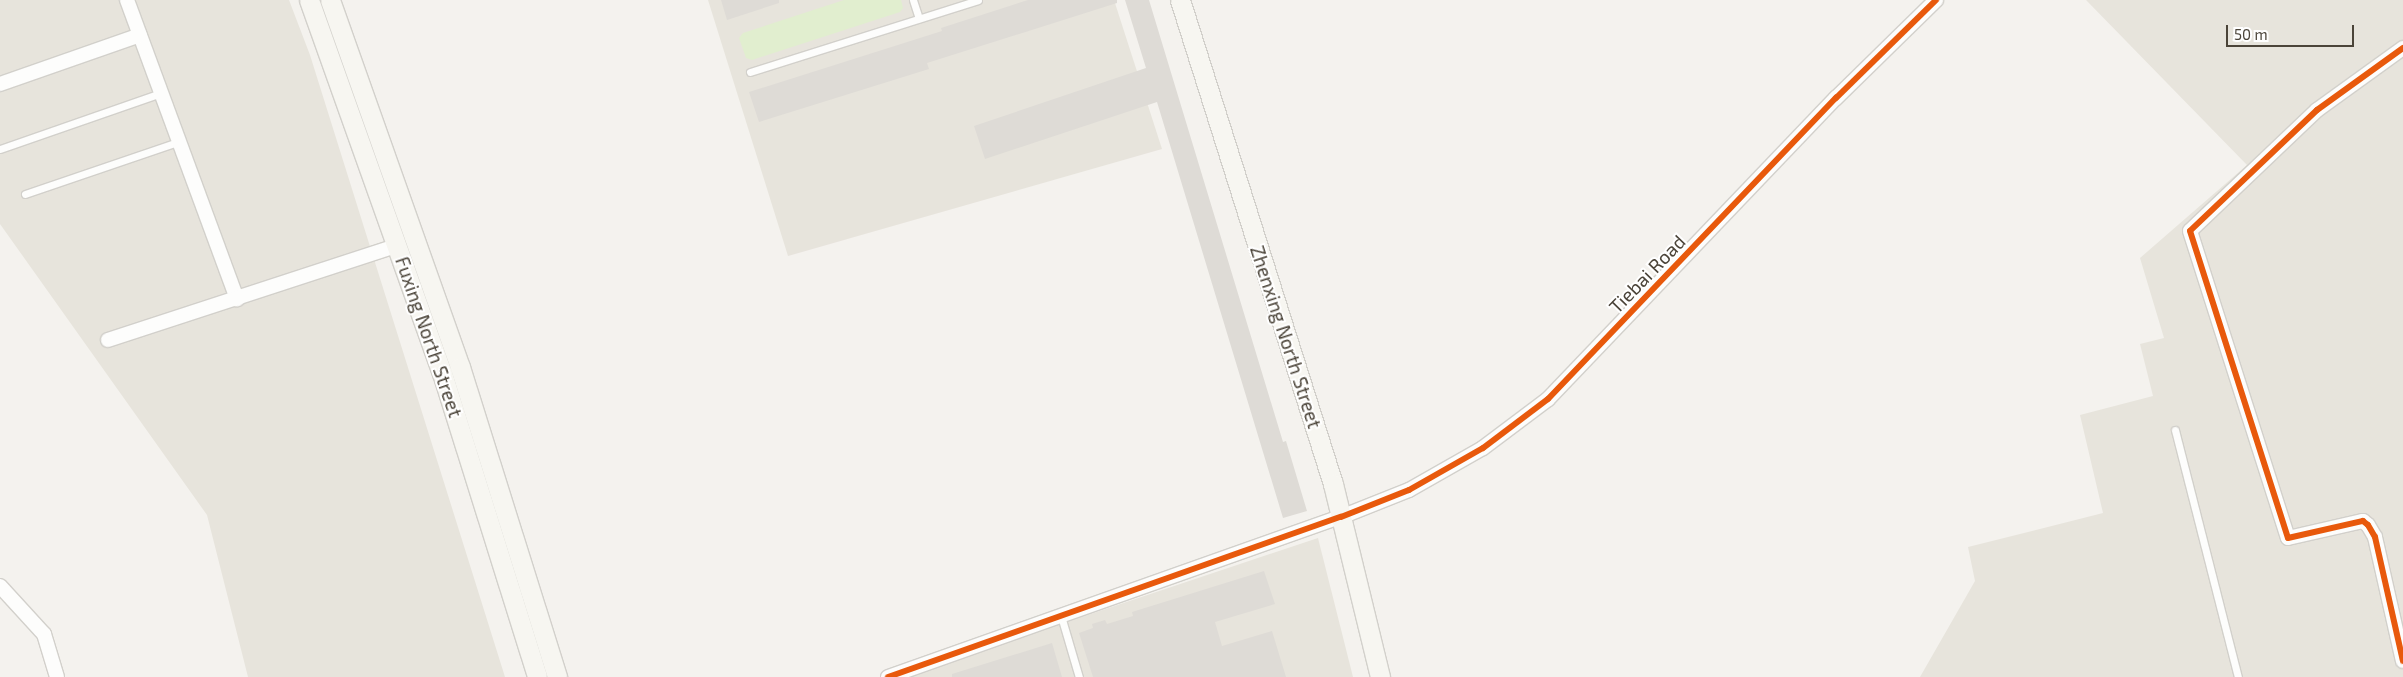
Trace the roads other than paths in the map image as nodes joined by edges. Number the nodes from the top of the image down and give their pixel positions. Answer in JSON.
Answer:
{"nodes":[{"id":1,"x":127,"y":0,"type":"edge"},
{"id":2,"x":309,"y":0,"type":"edge"},
{"id":3,"x":330,"y":0,"type":"edge"},
{"id":4,"x":913,"y":0,"type":"edge"},
{"id":5,"x":978,"y":0,"type":"edge"},
{"id":6,"x":1180,"y":0,"type":"edge"},
{"id":7,"x":1936,"y":0,"type":"edge"},
{"id":8,"x":920,"y":18,"type":"junction"},
{"id":9,"x":140,"y":35,"type":"junction"},
{"id":10,"x":2403,"y":48,"type":"edge"},
{"id":11,"x":750,"y":72,"type":"dead end"},
{"id":12,"x":0,"y":84,"type":"edge"},
{"id":13,"x":161,"y":93,"type":"junction"},
{"id":14,"x":178,"y":142,"type":"junction"},
{"id":15,"x":0,"y":149,"type":"edge"},
{"id":16,"x":25,"y":194,"type":"dead end"},
{"id":17,"x":398,"y":244,"type":"junction"},
{"id":18,"x":237,"y":299,"type":"junction"},
{"id":19,"x":108,"y":340,"type":"dead end"},
{"id":20,"x":2175,"y":430,"type":"dead end"},
{"id":21,"x":1341,"y":517,"type":"junction"},
{"id":22,"x":0,"y":586,"type":"edge"},
{"id":23,"x":1061,"y":616,"type":"junction"},
{"id":24,"x":2403,"y":661,"type":"edge"},
{"id":25,"x":58,"y":677,"type":"edge"},
{"id":26,"x":537,"y":677,"type":"edge"},
{"id":27,"x":557,"y":677,"type":"edge"},
{"id":28,"x":888,"y":677,"type":"edge"},
{"id":29,"x":1080,"y":677,"type":"edge"},
{"id":30,"x":1380,"y":677,"type":"edge"},
{"id":31,"x":2238,"y":677,"type":"edge"}],
"edges":[{"from":1,"to":9,"type":"street"},
{"from":2,"to":17,"type":"main road","name":"Fuxing North Street"},
{"from":3,"to":27,"type":"main road","name":"Fuxing North Street"},
{"from":4,"to":8,"type":"lane"},
{"from":5,"to":8,"type":"lane"},
{"from":6,"to":21,"type":"main road","name":"Zhenxing North Street"},
{"from":7,"to":21,"type":"street","name":"Tiebai Road"},
{"from":8,"to":11,"type":"lane"},
{"from":9,"to":12,"type":"street"},
{"from":9,"to":13,"type":"street"},
{"from":10,"to":24,"type":"street"},
{"from":13,"to":14,"type":"street"},
{"from":13,"to":15,"type":"lane"},
{"from":14,"to":16,"type":"lane"},
{"from":14,"to":18,"type":"street"},
{"from":17,"to":18,"type":"street"},
{"from":17,"to":26,"type":"main road","name":"Fuxing North Street"},
{"from":18,"to":19,"type":"street"},
{"from":20,"to":31,"type":"lane"},
{"from":21,"to":23,"type":"street","name":"Tiebai Road"},
{"from":21,"to":30,"type":"main road","name":"Zhenxing North Street"},
{"from":22,"to":25,"type":"street"},
{"from":23,"to":28,"type":"street","name":"Tiebai Road"},
{"from":23,"to":29,"type":"lane"}]}
